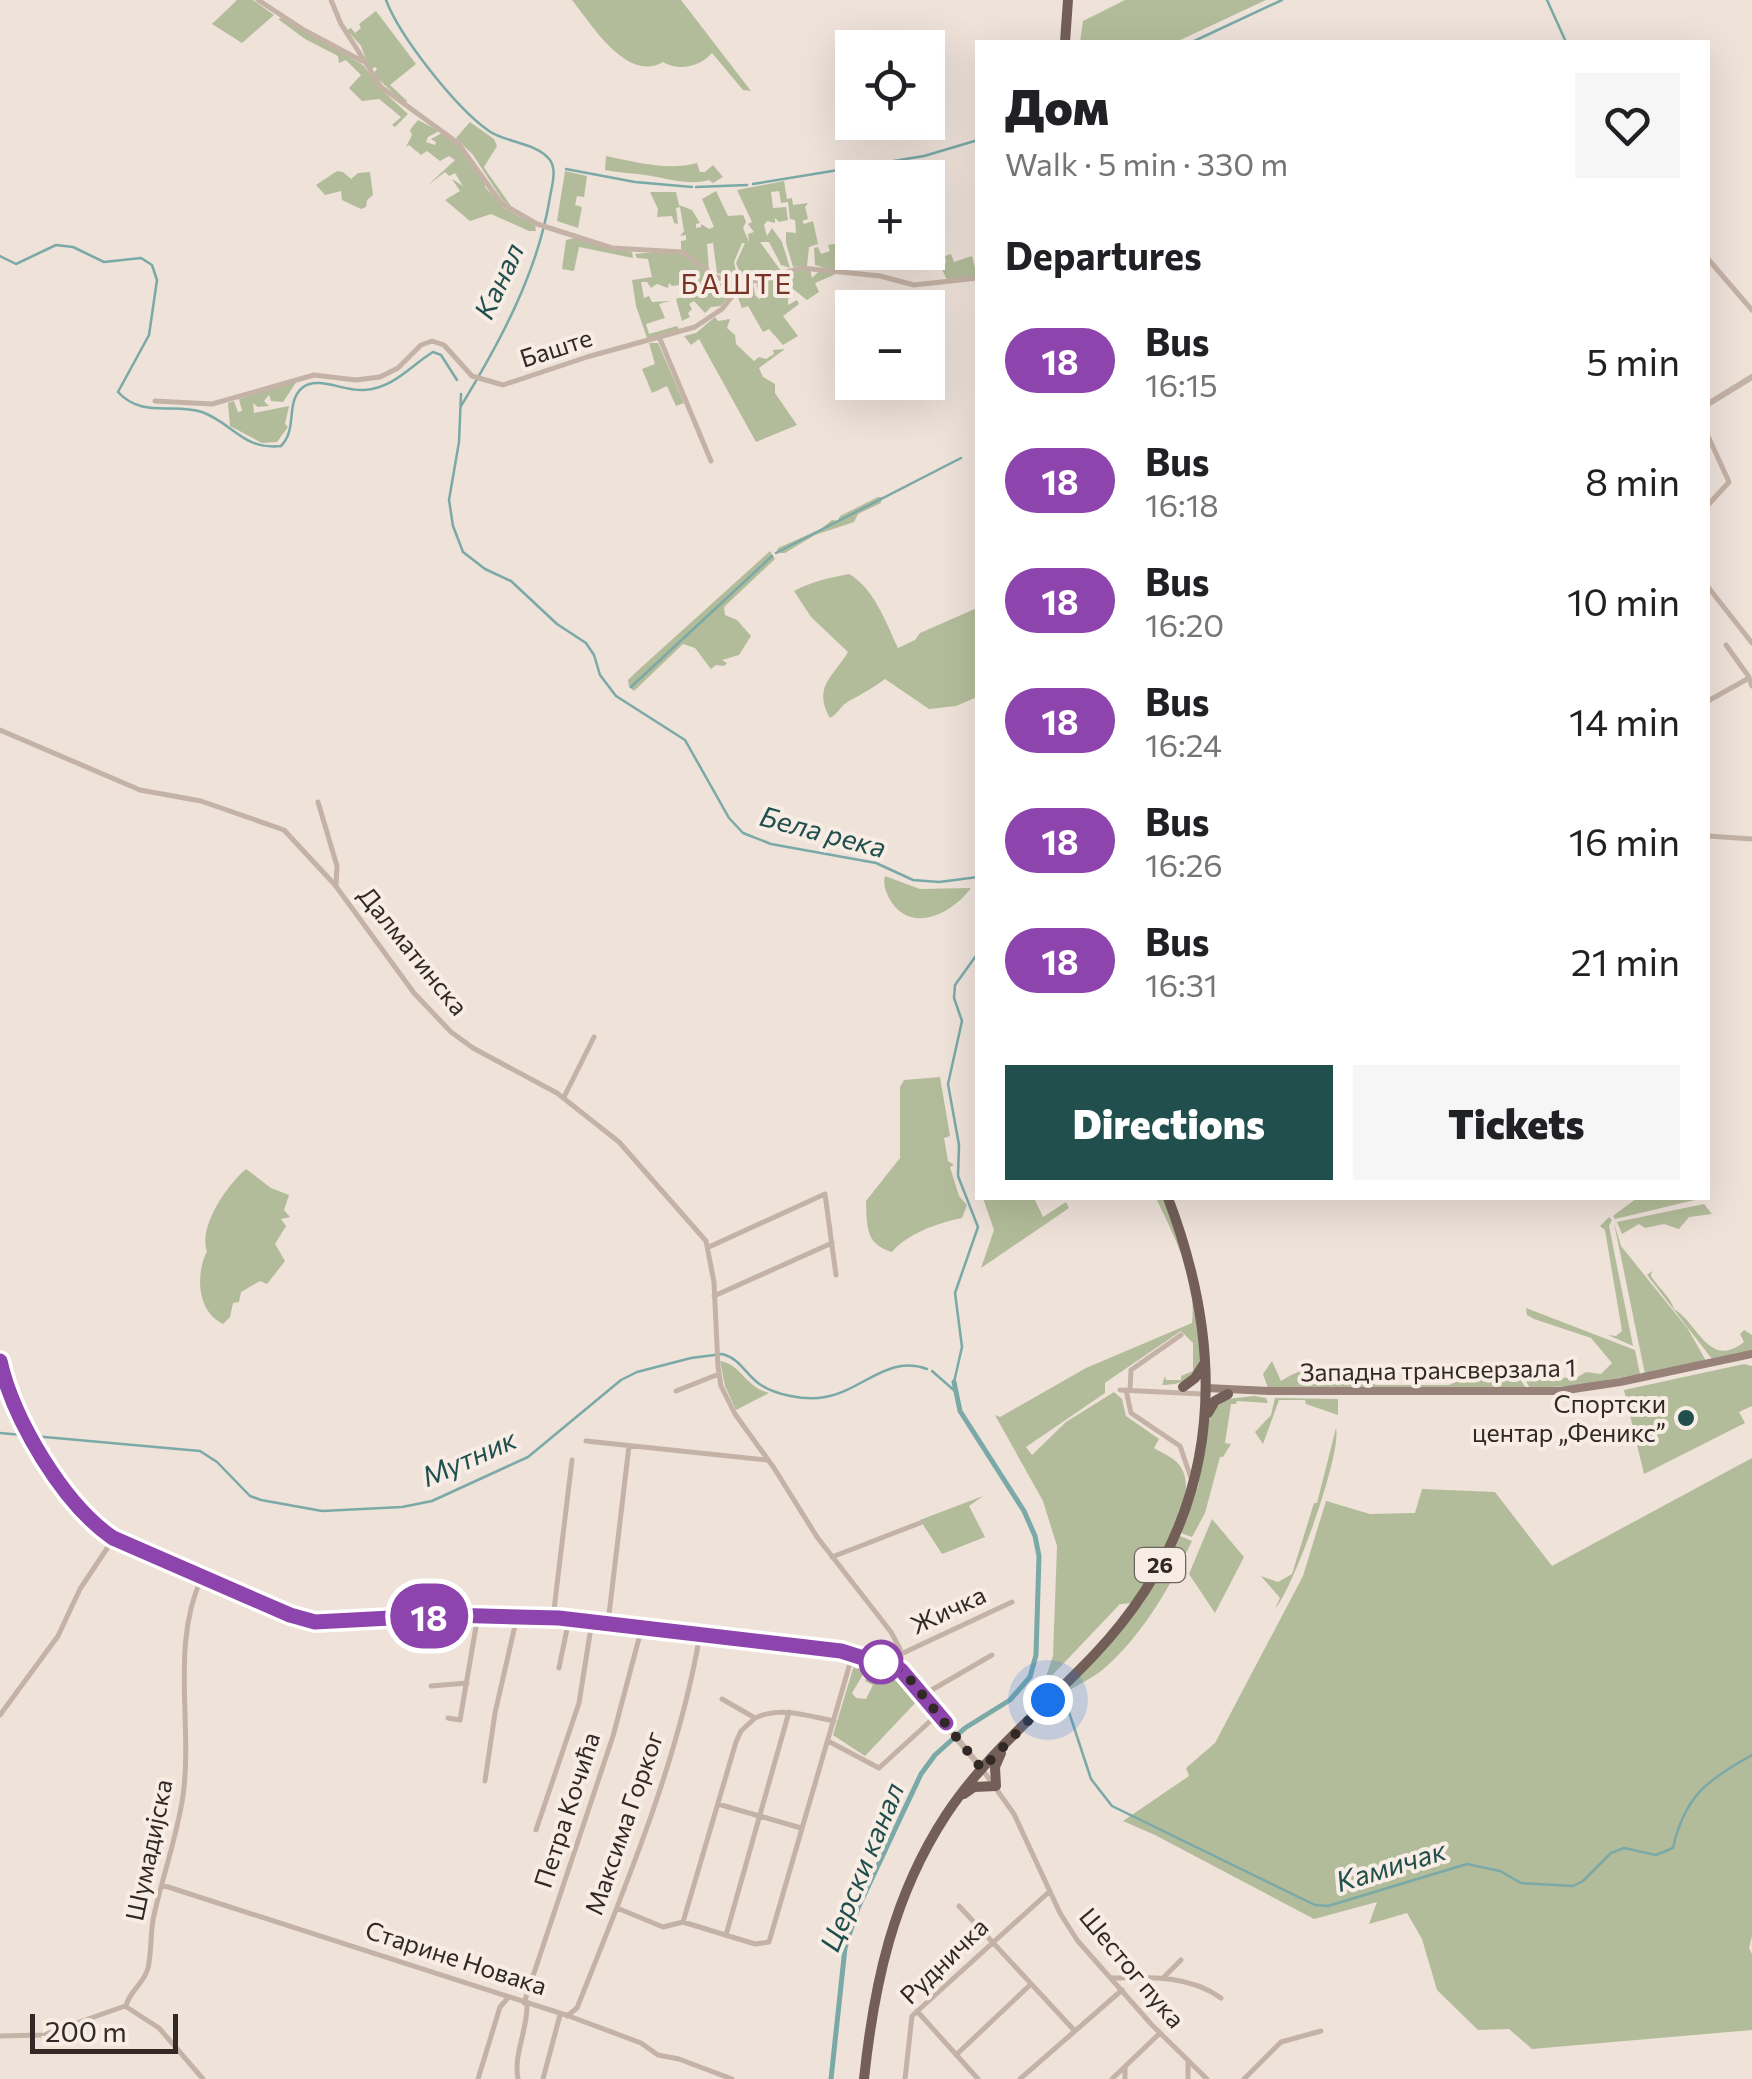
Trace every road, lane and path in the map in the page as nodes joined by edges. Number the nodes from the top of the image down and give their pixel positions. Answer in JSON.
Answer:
{"nodes":[{"id":1,"x":258,"y":0,"type":"edge"},
{"id":2,"x":331,"y":0,"type":"edge"},
{"id":3,"x":1068,"y":0,"type":"edge"},
{"id":4,"x":1065,"y":40,"type":"edge"},
{"id":5,"x":364,"y":63,"type":"junction"},
{"id":6,"x":1710,"y":261,"type":"edge"},
{"id":7,"x":975,"y":278,"type":"edge"},
{"id":8,"x":742,"y":284,"type":"junction"},
{"id":9,"x":1752,"y":310,"type":"edge"},
{"id":10,"x":660,"y":339,"type":"junction"},
{"id":11,"x":1752,"y":377,"type":"edge"},
{"id":12,"x":155,"y":401,"type":"dead end"},
{"id":13,"x":1710,"y":403,"type":"edge"},
{"id":14,"x":1710,"y":440,"type":"edge"},
{"id":15,"x":711,"y":461,"type":"dead end"},
{"id":16,"x":1710,"y":503,"type":"edge"},
{"id":17,"x":1710,"y":590,"type":"edge"},
{"id":18,"x":1752,"y":644,"type":"edge"},
{"id":19,"x":1726,"y":645,"type":"dead end"},
{"id":20,"x":1750,"y":677,"type":"edge"},
{"id":21,"x":1752,"y":686,"type":"edge"},
{"id":22,"x":1710,"y":700,"type":"edge"},
{"id":23,"x":0,"y":730,"type":"edge"},
{"id":24,"x":318,"y":802,"type":"dead end"},
{"id":25,"x":1710,"y":836,"type":"edge"},
{"id":26,"x":1752,"y":839,"type":"edge"},
{"id":27,"x":336,"y":886,"type":"junction"},
{"id":28,"x":594,"y":1037,"type":"dead end"},
{"id":29,"x":564,"y":1098,"type":"junction"},
{"id":30,"x":1169,"y":1200,"type":"edge"},
{"id":31,"x":832,"y":1243,"type":"junction"},
{"id":32,"x":708,"y":1247,"type":"junction"},
{"id":33,"x":836,"y":1274,"type":"dead end"},
{"id":34,"x":714,"y":1296,"type":"junction"},
{"id":35,"x":1182,"y":1335,"type":"dead end"},
{"id":36,"x":1752,"y":1354,"type":"edge"},
{"id":37,"x":1206,"y":1359,"type":"junction"},
{"id":38,"x":0,"y":1361,"type":"edge"},
{"id":39,"x":719,"y":1374,"type":"junction"},
{"id":40,"x":1183,"y":1387,"type":"junction"},
{"id":41,"x":676,"y":1390,"type":"dead end"},
{"id":42,"x":1126,"y":1390,"type":"junction"},
{"id":43,"x":1169,"y":1390,"type":"junction"},
{"id":44,"x":1206,"y":1391,"type":"junction"},
{"id":45,"x":1234,"y":1392,"type":"junction"},
{"id":46,"x":1202,"y":1428,"type":"junction"},
{"id":47,"x":586,"y":1442,"type":"dead end"},
{"id":48,"x":628,"y":1446,"type":"junction"},
{"id":49,"x":572,"y":1460,"type":"dead end"},
{"id":50,"x":768,"y":1460,"type":"junction"},
{"id":51,"x":1194,"y":1484,"type":"junction"},
{"id":52,"x":920,"y":1523,"type":"dead end"},
{"id":53,"x":114,"y":1538,"type":"junction"},
{"id":54,"x":832,"y":1557,"type":"junction"},
{"id":55,"x":202,"y":1577,"type":"junction"},
{"id":56,"x":1012,"y":1602,"type":"dead end"},
{"id":57,"x":478,"y":1616,"type":"junction"},
{"id":58,"x":517,"y":1616,"type":"junction"},
{"id":59,"x":554,"y":1618,"type":"junction"},
{"id":60,"x":569,"y":1619,"type":"junction"},
{"id":61,"x":592,"y":1621,"type":"junction"},
{"id":62,"x":608,"y":1623,"type":"junction"},
{"id":63,"x":642,"y":1627,"type":"junction"},
{"id":64,"x":700,"y":1634,"type":"junction"},
{"id":65,"x":853,"y":1653,"type":"junction"},
{"id":66,"x":900,"y":1654,"type":"junction"},
{"id":67,"x":992,"y":1655,"type":"dead end"},
{"id":68,"x":559,"y":1668,"type":"dead end"},
{"id":69,"x":902,"y":1672,"type":"junction"},
{"id":70,"x":467,"y":1683,"type":"junction"},
{"id":71,"x":431,"y":1686,"type":"dead end"},
{"id":72,"x":923,"y":1695,"type":"junction"},
{"id":73,"x":722,"y":1699,"type":"dead end"},
{"id":74,"x":789,"y":1712,"type":"junction"},
{"id":75,"x":0,"y":1714,"type":"edge"},
{"id":76,"x":938,"y":1714,"type":"junction"},
{"id":77,"x":448,"y":1718,"type":"dead end"},
{"id":78,"x":755,"y":1718,"type":"junction"},
{"id":79,"x":834,"y":1721,"type":"junction"},
{"id":80,"x":828,"y":1741,"type":"junction"},
{"id":81,"x":1003,"y":1747,"type":"junction"},
{"id":82,"x":982,"y":1769,"type":"junction"},
{"id":83,"x":485,"y":1781,"type":"dead end"},
{"id":84,"x":996,"y":1786,"type":"junction"},
{"id":85,"x":958,"y":1797,"type":"junction"},
{"id":86,"x":718,"y":1804,"type":"junction"},
{"id":87,"x":761,"y":1816,"type":"junction"},
{"id":88,"x":803,"y":1828,"type":"junction"},
{"id":89,"x":536,"y":1830,"type":"dead end"},
{"id":90,"x":162,"y":1885,"type":"junction"},
{"id":91,"x":1050,"y":1891,"type":"junction"},
{"id":92,"x":959,"y":1906,"type":"dead end"},
{"id":93,"x":617,"y":1908,"type":"junction"},
{"id":94,"x":683,"y":1922,"type":"junction"},
{"id":95,"x":726,"y":1935,"type":"junction"},
{"id":96,"x":990,"y":1943,"type":"junction"},
{"id":97,"x":1181,"y":1960,"type":"dead end"},
{"id":98,"x":1112,"y":1978,"type":"junction"},
{"id":99,"x":1162,"y":1980,"type":"junction"},
{"id":100,"x":1030,"y":1985,"type":"junction"},
{"id":101,"x":1122,"y":1990,"type":"junction"},
{"id":102,"x":509,"y":1998,"type":"junction"},
{"id":103,"x":1221,"y":1998,"type":"dead end"},
{"id":104,"x":526,"y":2004,"type":"junction"},
{"id":105,"x":126,"y":2006,"type":"junction"},
{"id":106,"x":916,"y":2011,"type":"junction"},
{"id":107,"x":563,"y":2016,"type":"junction"},
{"id":108,"x":1074,"y":2029,"type":"junction"},
{"id":109,"x":1321,"y":2031,"type":"dead end"},
{"id":110,"x":1160,"y":2033,"type":"junction"},
{"id":111,"x":0,"y":2036,"type":"edge"},
{"id":112,"x":956,"y":2054,"type":"junction"},
{"id":113,"x":1188,"y":2062,"type":"junction"},
{"id":114,"x":1125,"y":2068,"type":"junction"},
{"id":115,"x":970,"y":2070,"type":"junction"},
{"id":116,"x":203,"y":2079,"type":"edge"},
{"id":117,"x":478,"y":2079,"type":"edge"},
{"id":118,"x":518,"y":2079,"type":"edge"},
{"id":119,"x":543,"y":2079,"type":"edge"},
{"id":120,"x":732,"y":2079,"type":"edge"},
{"id":121,"x":864,"y":2079,"type":"edge"},
{"id":122,"x":905,"y":2079,"type":"edge"},
{"id":123,"x":967,"y":2079,"type":"edge"},
{"id":124,"x":978,"y":2079,"type":"edge"},
{"id":125,"x":1020,"y":2079,"type":"edge"},
{"id":126,"x":1112,"y":2079,"type":"edge"},
{"id":127,"x":1125,"y":2079,"type":"edge"},
{"id":128,"x":1188,"y":2079,"type":"edge"},
{"id":129,"x":1207,"y":2079,"type":"edge"},
{"id":130,"x":1244,"y":2079,"type":"edge"}],
"edges":[{"from":1,"to":5,"type":"street"},
{"from":2,"to":5,"type":"street"},
{"from":3,"to":4,"type":"main road"},
{"from":5,"to":8,"type":"street"},
{"from":6,"to":9,"type":"street"},
{"from":7,"to":8,"type":"street"},
{"from":8,"to":10,"type":"street","name":"Баште"},
{"from":10,"to":12,"type":"street","name":"Баште"},
{"from":10,"to":15,"type":"street"},
{"from":11,"to":13,"type":"street"},
{"from":14,"to":16,"type":"street"},
{"from":17,"to":18,"type":"street"},
{"from":19,"to":20,"type":"street"},
{"from":20,"to":21,"type":"street"},
{"from":20,"to":22,"type":"street"},
{"from":23,"to":27,"type":"street","name":"Далматинска"},
{"from":24,"to":27,"type":"street","name":"Далматинска"},
{"from":25,"to":26,"type":"street"},
{"from":27,"to":29,"type":"street","name":"Далматинска"},
{"from":28,"to":29,"type":"street"},
{"from":29,"to":32,"type":"street","name":"Далматинска"},
{"from":30,"to":37,"type":"main road","number":"26"},
{"from":31,"to":32,"type":"street"},
{"from":31,"to":33,"type":"street"},
{"from":31,"to":34,"type":"street"},
{"from":32,"to":34,"type":"street","name":"Далматинска"},
{"from":34,"to":39,"type":"street","name":"Далматинска"},
{"from":35,"to":42,"type":"street"},
{"from":36,"to":45,"type":"main road","name":"Западна трансверзала 1"},
{"from":37,"to":40,"type":"main road"},
{"from":37,"to":44,"type":"main road","number":"26"},
{"from":38,"to":53,"type":"street"},
{"from":39,"to":41,"type":"street"},
{"from":39,"to":50,"type":"street","name":"Далматинска"},
{"from":40,"to":43,"type":"street"},
{"from":40,"to":44,"type":"street"},
{"from":42,"to":43,"type":"street"},
{"from":42,"to":51,"type":"street"},
{"from":43,"to":44,"type":"street"},
{"from":44,"to":45,"type":"main road","name":"Западна трансверзала 1"},
{"from":44,"to":46,"type":"main road","number":"26"},
{"from":45,"to":46,"type":"main road"},
{"from":46,"to":51,"type":"main road","number":"26"},
{"from":47,"to":48,"type":"street"},
{"from":48,"to":50,"type":"street"},
{"from":48,"to":62,"type":"street"},
{"from":49,"to":59,"type":"street"},
{"from":50,"to":54,"type":"street","name":"Далматинска"},
{"from":51,"to":81,"type":"main road","number":"26"},
{"from":52,"to":54,"type":"street"},
{"from":53,"to":55,"type":"street"},
{"from":53,"to":75,"type":"street"},
{"from":54,"to":66,"type":"street","name":"Далматинска"},
{"from":55,"to":57,"type":"street"},
{"from":55,"to":90,"type":"street","name":"Шумадијска"},
{"from":56,"to":66,"type":"street","name":"Жичка"},
{"from":57,"to":58,"type":"street"},
{"from":57,"to":70,"type":"street"},
{"from":58,"to":59,"type":"street"},
{"from":58,"to":83,"type":"street"},
{"from":59,"to":60,"type":"street"},
{"from":60,"to":61,"type":"street"},
{"from":60,"to":68,"type":"street"},
{"from":61,"to":62,"type":"street"},
{"from":61,"to":89,"type":"street"},
{"from":62,"to":63,"type":"street"},
{"from":63,"to":64,"type":"street"},
{"from":63,"to":104,"type":"street","name":"Петра Кочића"},
{"from":64,"to":65,"type":"street"},
{"from":64,"to":93,"type":"street","name":"Максима Горког"},
{"from":65,"to":69,"type":"street"},
{"from":65,"to":79,"type":"street"},
{"from":66,"to":69,"type":"street","name":"Далматинска"},
{"from":67,"to":72,"type":"street"},
{"from":69,"to":72,"type":"street"},
{"from":70,"to":71,"type":"street"},
{"from":70,"to":77,"type":"street"},
{"from":72,"to":76,"type":"street"},
{"from":73,"to":78,"type":"street"},
{"from":74,"to":78,"type":"street"},
{"from":74,"to":79,"type":"street"},
{"from":74,"to":87,"type":"street"},
{"from":76,"to":80,"type":"street"},
{"from":76,"to":82,"type":"street"},
{"from":78,"to":86,"type":"street"},
{"from":79,"to":80,"type":"street"},
{"from":80,"to":88,"type":"street"},
{"from":81,"to":82,"type":"main road","number":"26"},
{"from":81,"to":84,"type":"main road"},
{"from":82,"to":84,"type":"street","name":"Шестог пука"},
{"from":82,"to":85,"type":"main road","number":"26"},
{"from":84,"to":85,"type":"main road"},
{"from":84,"to":91,"type":"street","name":"Шестог пука"},
{"from":85,"to":121,"type":"main road","number":"26"},
{"from":86,"to":87,"type":"street"},
{"from":86,"to":94,"type":"street"},
{"from":87,"to":88,"type":"street"},
{"from":87,"to":95,"type":"street"},
{"from":88,"to":95,"type":"street"},
{"from":90,"to":102,"type":"street","name":"Старине Новака"},
{"from":90,"to":105,"type":"street","name":"Шумадијска"},
{"from":91,"to":96,"type":"street","name":"Рудничка"},
{"from":91,"to":98,"type":"street","name":"Шестог пука"},
{"from":92,"to":96,"type":"street"},
{"from":93,"to":94,"type":"street"},
{"from":93,"to":107,"type":"street","name":"Максима Горког"},
{"from":94,"to":95,"type":"street"},
{"from":96,"to":100,"type":"street"},
{"from":96,"to":106,"type":"street","name":"Рудничка"},
{"from":97,"to":99,"type":"street"},
{"from":98,"to":99,"type":"street"},
{"from":98,"to":101,"type":"street","name":"Шестог пука"},
{"from":99,"to":103,"type":"street"},
{"from":100,"to":108,"type":"street"},
{"from":100,"to":112,"type":"street"},
{"from":101,"to":108,"type":"street"},
{"from":101,"to":110,"type":"street","name":"Шестог пука"},
{"from":102,"to":104,"type":"street","name":"Старине Новака"},
{"from":102,"to":117,"type":"street"},
{"from":104,"to":107,"type":"street","name":"Старине Новака"},
{"from":104,"to":118,"type":"street","name":"Петра Кочића"},
{"from":105,"to":111,"type":"street"},
{"from":105,"to":116,"type":"street"},
{"from":106,"to":112,"type":"street"},
{"from":106,"to":122,"type":"street","name":"Рудничка"},
{"from":107,"to":119,"type":"street","name":"Максима Горког"},
{"from":107,"to":120,"type":"street","name":"Старине Новака"},
{"from":108,"to":125,"type":"street"},
{"from":109,"to":130,"type":"street"},
{"from":110,"to":113,"type":"street","name":"Шестог пука"},
{"from":110,"to":114,"type":"street"},
{"from":112,"to":115,"type":"street"},
{"from":113,"to":128,"type":"street"},
{"from":113,"to":129,"type":"street","name":"Шестог пука"},
{"from":114,"to":126,"type":"street"},
{"from":114,"to":127,"type":"street"},
{"from":115,"to":123,"type":"street"},
{"from":115,"to":124,"type":"street"}]}
